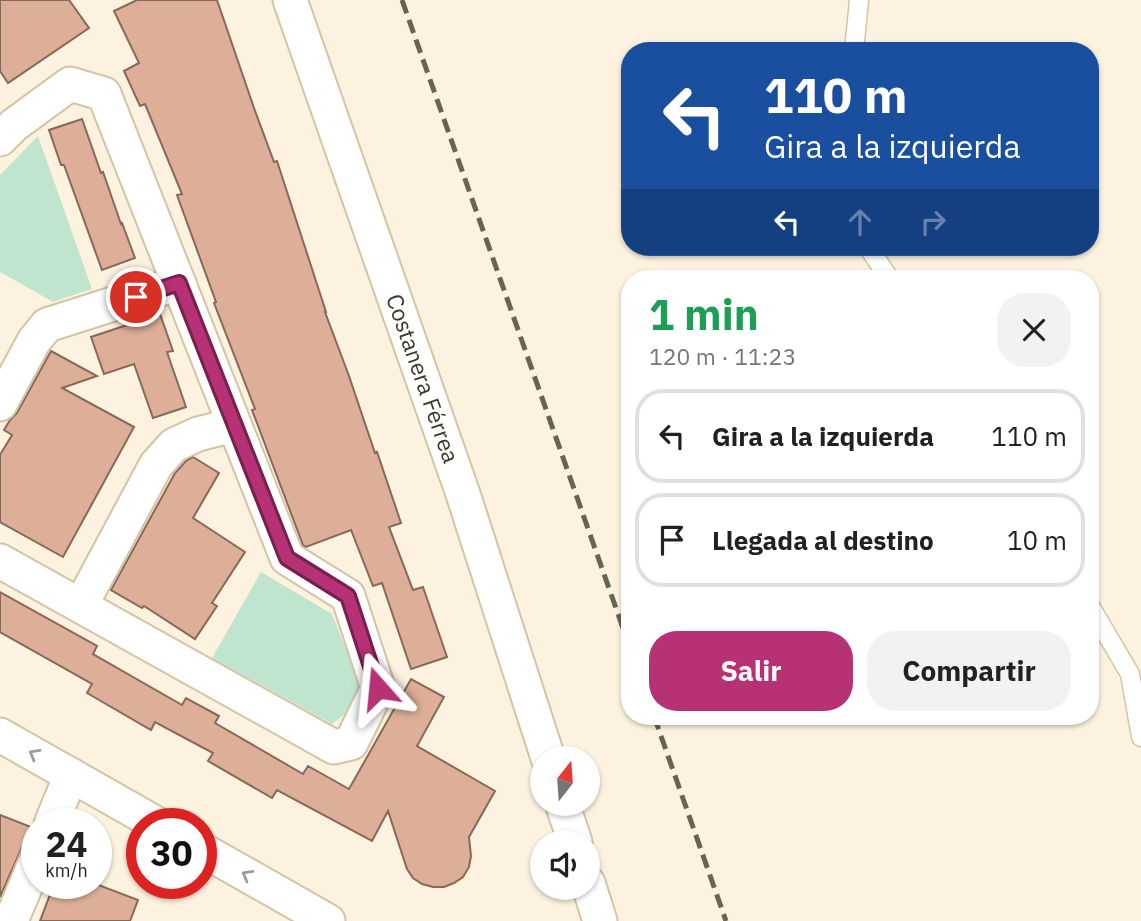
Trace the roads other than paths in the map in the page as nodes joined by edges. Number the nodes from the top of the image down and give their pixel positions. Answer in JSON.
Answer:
{"nodes":[{"id":1,"x":290,"y":0,"type":"edge"},
{"id":2,"x":859,"y":0,"type":"edge"},
{"id":3,"x":855,"y":42,"type":"edge"},
{"id":4,"x":0,"y":139,"type":"edge"},
{"id":5,"x":179,"y":283,"type":"junction"},
{"id":6,"x":0,"y":404,"type":"edge"},
{"id":7,"x":234,"y":425,"type":"junction"},
{"id":8,"x":0,"y":561,"type":"edge"},
{"id":9,"x":81,"y":606,"type":"junction"},
{"id":10,"x":1099,"y":621,"type":"edge"},
{"id":11,"x":0,"y":735,"type":"edge"},
{"id":12,"x":1141,"y":737,"type":"edge"},
{"id":13,"x":544,"y":746,"type":"edge"},
{"id":14,"x":71,"y":775,"type":"junction"},
{"id":15,"x":58,"y":808,"type":"edge"},
{"id":16,"x":129,"y":808,"type":"edge"},
{"id":17,"x":217,"y":861,"type":"edge"},
{"id":18,"x":21,"y":897,"type":"edge"},
{"id":19,"x":593,"y":900,"type":"edge"},
{"id":20,"x":278,"y":908,"type":"edge"},
{"id":21,"x":11,"y":921,"type":"edge"},
{"id":22,"x":328,"y":921,"type":"edge"},
{"id":23,"x":600,"y":921,"type":"edge"}],
"edges":[{"from":1,"to":13,"type":"street","name":"Costanera Férrea"},
{"from":2,"to":3,"type":"lane"},
{"from":4,"to":5,"type":"street"},
{"from":5,"to":6,"type":"street"},
{"from":5,"to":7,"type":"street"},
{"from":7,"to":9,"type":"street"},
{"from":7,"to":9,"type":"street"},
{"from":8,"to":9,"type":"street"},
{"from":10,"to":12,"type":"lane"},
{"from":14,"to":11,"type":"street","one_way":true},
{"from":14,"to":15,"type":"street"},
{"from":14,"to":16,"type":"street"},
{"from":20,"to":17,"type":"street","one_way":true},
{"from":18,"to":21,"type":"street"},
{"from":19,"to":23,"type":"street"},
{"from":20,"to":22,"type":"street"}]}
